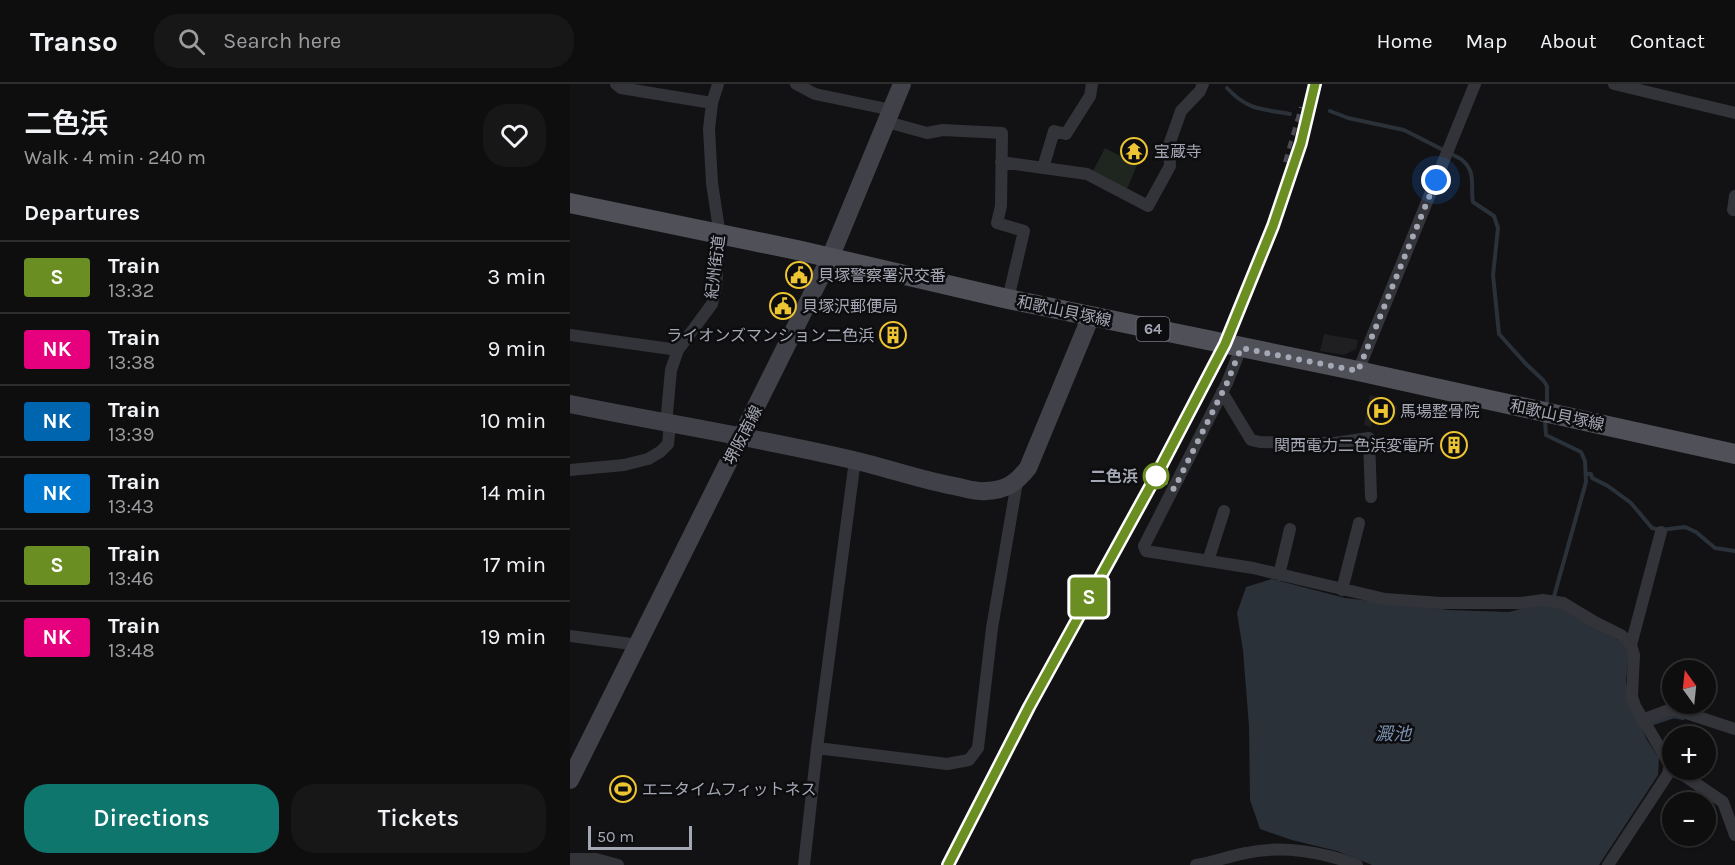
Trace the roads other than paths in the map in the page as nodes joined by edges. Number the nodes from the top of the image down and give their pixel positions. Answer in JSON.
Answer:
{"nodes":[{"id":1,"x":616,"y":84,"type":"edge"},
{"id":2,"x":718,"y":84,"type":"edge"},
{"id":3,"x":796,"y":84,"type":"edge"},
{"id":4,"x":902,"y":84,"type":"edge"},
{"id":5,"x":1092,"y":84,"type":"edge"},
{"id":6,"x":1203,"y":84,"type":"edge"},
{"id":7,"x":1475,"y":84,"type":"edge"},
{"id":8,"x":1614,"y":84,"type":"edge"},
{"id":9,"x":712,"y":103,"type":"junction"},
{"id":10,"x":1735,"y":113,"type":"edge"},
{"id":11,"x":889,"y":116,"type":"junction"},
{"id":12,"x":1001,"y":162,"type":"junction"},
{"id":13,"x":1043,"y":168,"type":"junction"},
{"id":14,"x":1735,"y":196,"type":"edge"},
{"id":15,"x":570,"y":203,"type":"edge"},
{"id":16,"x":1733,"y":210,"type":"dead end"},
{"id":17,"x":720,"y":236,"type":"junction"},
{"id":18,"x":830,"y":258,"type":"junction"},
{"id":19,"x":1008,"y":299,"type":"junction"},
{"id":20,"x":1090,"y":316,"type":"junction"},
{"id":21,"x":570,"y":335,"type":"edge"},
{"id":22,"x":1241,"y":348,"type":"junction"},
{"id":23,"x":678,"y":350,"type":"junction"},
{"id":24,"x":1358,"y":371,"type":"junction"},
{"id":25,"x":1222,"y":392,"type":"junction"},
{"id":26,"x":570,"y":404,"type":"edge"},
{"id":27,"x":668,"y":424,"type":"junction"},
{"id":28,"x":743,"y":436,"type":"junction"},
{"id":29,"x":1735,"y":454,"type":"edge"},
{"id":30,"x":855,"y":460,"type":"junction"},
{"id":31,"x":570,"y":470,"type":"edge"},
{"id":32,"x":1017,"y":482,"type":"junction"},
{"id":33,"x":1371,"y":497,"type":"dead end"},
{"id":34,"x":1224,"y":511,"type":"dead end"},
{"id":35,"x":1359,"y":523,"type":"dead end"},
{"id":36,"x":1290,"y":529,"type":"dead end"},
{"id":37,"x":1661,"y":532,"type":"dead end"},
{"id":38,"x":1208,"y":561,"type":"junction"},
{"id":39,"x":1279,"y":575,"type":"junction"},
{"id":40,"x":1342,"y":590,"type":"junction"},
{"id":41,"x":570,"y":636,"type":"edge"},
{"id":42,"x":639,"y":645,"type":"junction"},
{"id":43,"x":1631,"y":645,"type":"junction"},
{"id":44,"x":1642,"y":720,"type":"junction"},
{"id":45,"x":1735,"y":729,"type":"edge"},
{"id":46,"x":817,"y":748,"type":"junction"},
{"id":47,"x":1662,"y":750,"type":"edge"},
{"id":48,"x":570,"y":780,"type":"edge"},
{"id":49,"x":1664,"y":780,"type":"edge"},
{"id":50,"x":1692,"y":780,"type":"edge"},
{"id":51,"x":1735,"y":835,"type":"edge"},
{"id":52,"x":570,"y":859,"type":"edge"},
{"id":53,"x":618,"y":865,"type":"edge"},
{"id":54,"x":804,"y":865,"type":"edge"},
{"id":55,"x":1196,"y":865,"type":"edge"},
{"id":56,"x":1357,"y":865,"type":"edge"},
{"id":57,"x":1608,"y":865,"type":"edge"}],
"edges":[{"from":1,"to":9,"type":"street"},
{"from":2,"to":9,"type":"street","name":"紀州街道"},
{"from":3,"to":11,"type":"street"},
{"from":4,"to":11,"type":"main road","name":"堺阪南線"},
{"from":5,"to":13,"type":"street"},
{"from":6,"to":13,"type":"street"},
{"from":7,"to":24,"type":"street"},
{"from":8,"to":10,"type":"street"},
{"from":9,"to":17,"type":"street","name":"紀州街道"},
{"from":11,"to":12,"type":"street"},
{"from":11,"to":18,"type":"main road","name":"堺阪南線"},
{"from":12,"to":13,"type":"street"},
{"from":12,"to":19,"type":"street"},
{"from":14,"to":16,"type":"street"},
{"from":15,"to":17,"type":"main road","name":"和歌山貝塚線","number":"64"},
{"from":17,"to":18,"type":"main road","name":"和歌山貝塚線","number":"64"},
{"from":17,"to":23,"type":"street","name":"紀州街道"},
{"from":18,"to":19,"type":"main road","name":"和歌山貝塚線","number":"64"},
{"from":18,"to":28,"type":"main road","name":"堺阪南線"},
{"from":19,"to":20,"type":"main road","name":"和歌山貝塚線","number":"64"},
{"from":20,"to":22,"type":"main road","name":"和歌山貝塚線","number":"64"},
{"from":20,"to":32,"type":"main road"},
{"from":21,"to":23,"type":"street"},
{"from":22,"to":24,"type":"main road","name":"和歌山貝塚線","number":"64"},
{"from":22,"to":25,"type":"street"},
{"from":23,"to":27,"type":"street","name":"紀州街道"},
{"from":24,"to":29,"type":"main road","name":"和歌山貝塚線","number":"64"},
{"from":25,"to":33,"type":"street"},
{"from":25,"to":38,"type":"street"},
{"from":26,"to":27,"type":"main road"},
{"from":27,"to":28,"type":"main road"},
{"from":27,"to":31,"type":"street","name":"紀州街道"},
{"from":28,"to":30,"type":"main road"},
{"from":28,"to":42,"type":"main road","name":"堺阪南線"},
{"from":30,"to":32,"type":"main road"},
{"from":30,"to":46,"type":"street"},
{"from":32,"to":46,"type":"street"},
{"from":34,"to":38,"type":"street"},
{"from":35,"to":40,"type":"street"},
{"from":36,"to":39,"type":"street"},
{"from":37,"to":43,"type":"street"},
{"from":38,"to":39,"type":"street"},
{"from":39,"to":40,"type":"street"},
{"from":40,"to":43,"type":"street"},
{"from":41,"to":42,"type":"street"},
{"from":42,"to":48,"type":"main road","name":"堺阪南線"},
{"from":43,"to":44,"type":"street"},
{"from":44,"to":45,"type":"street"},
{"from":44,"to":47,"type":"street"},
{"from":46,"to":54,"type":"street"},
{"from":49,"to":57,"type":"street"},
{"from":50,"to":51,"type":"street"},
{"from":52,"to":53,"type":"street"},
{"from":55,"to":56,"type":"street"}]}
